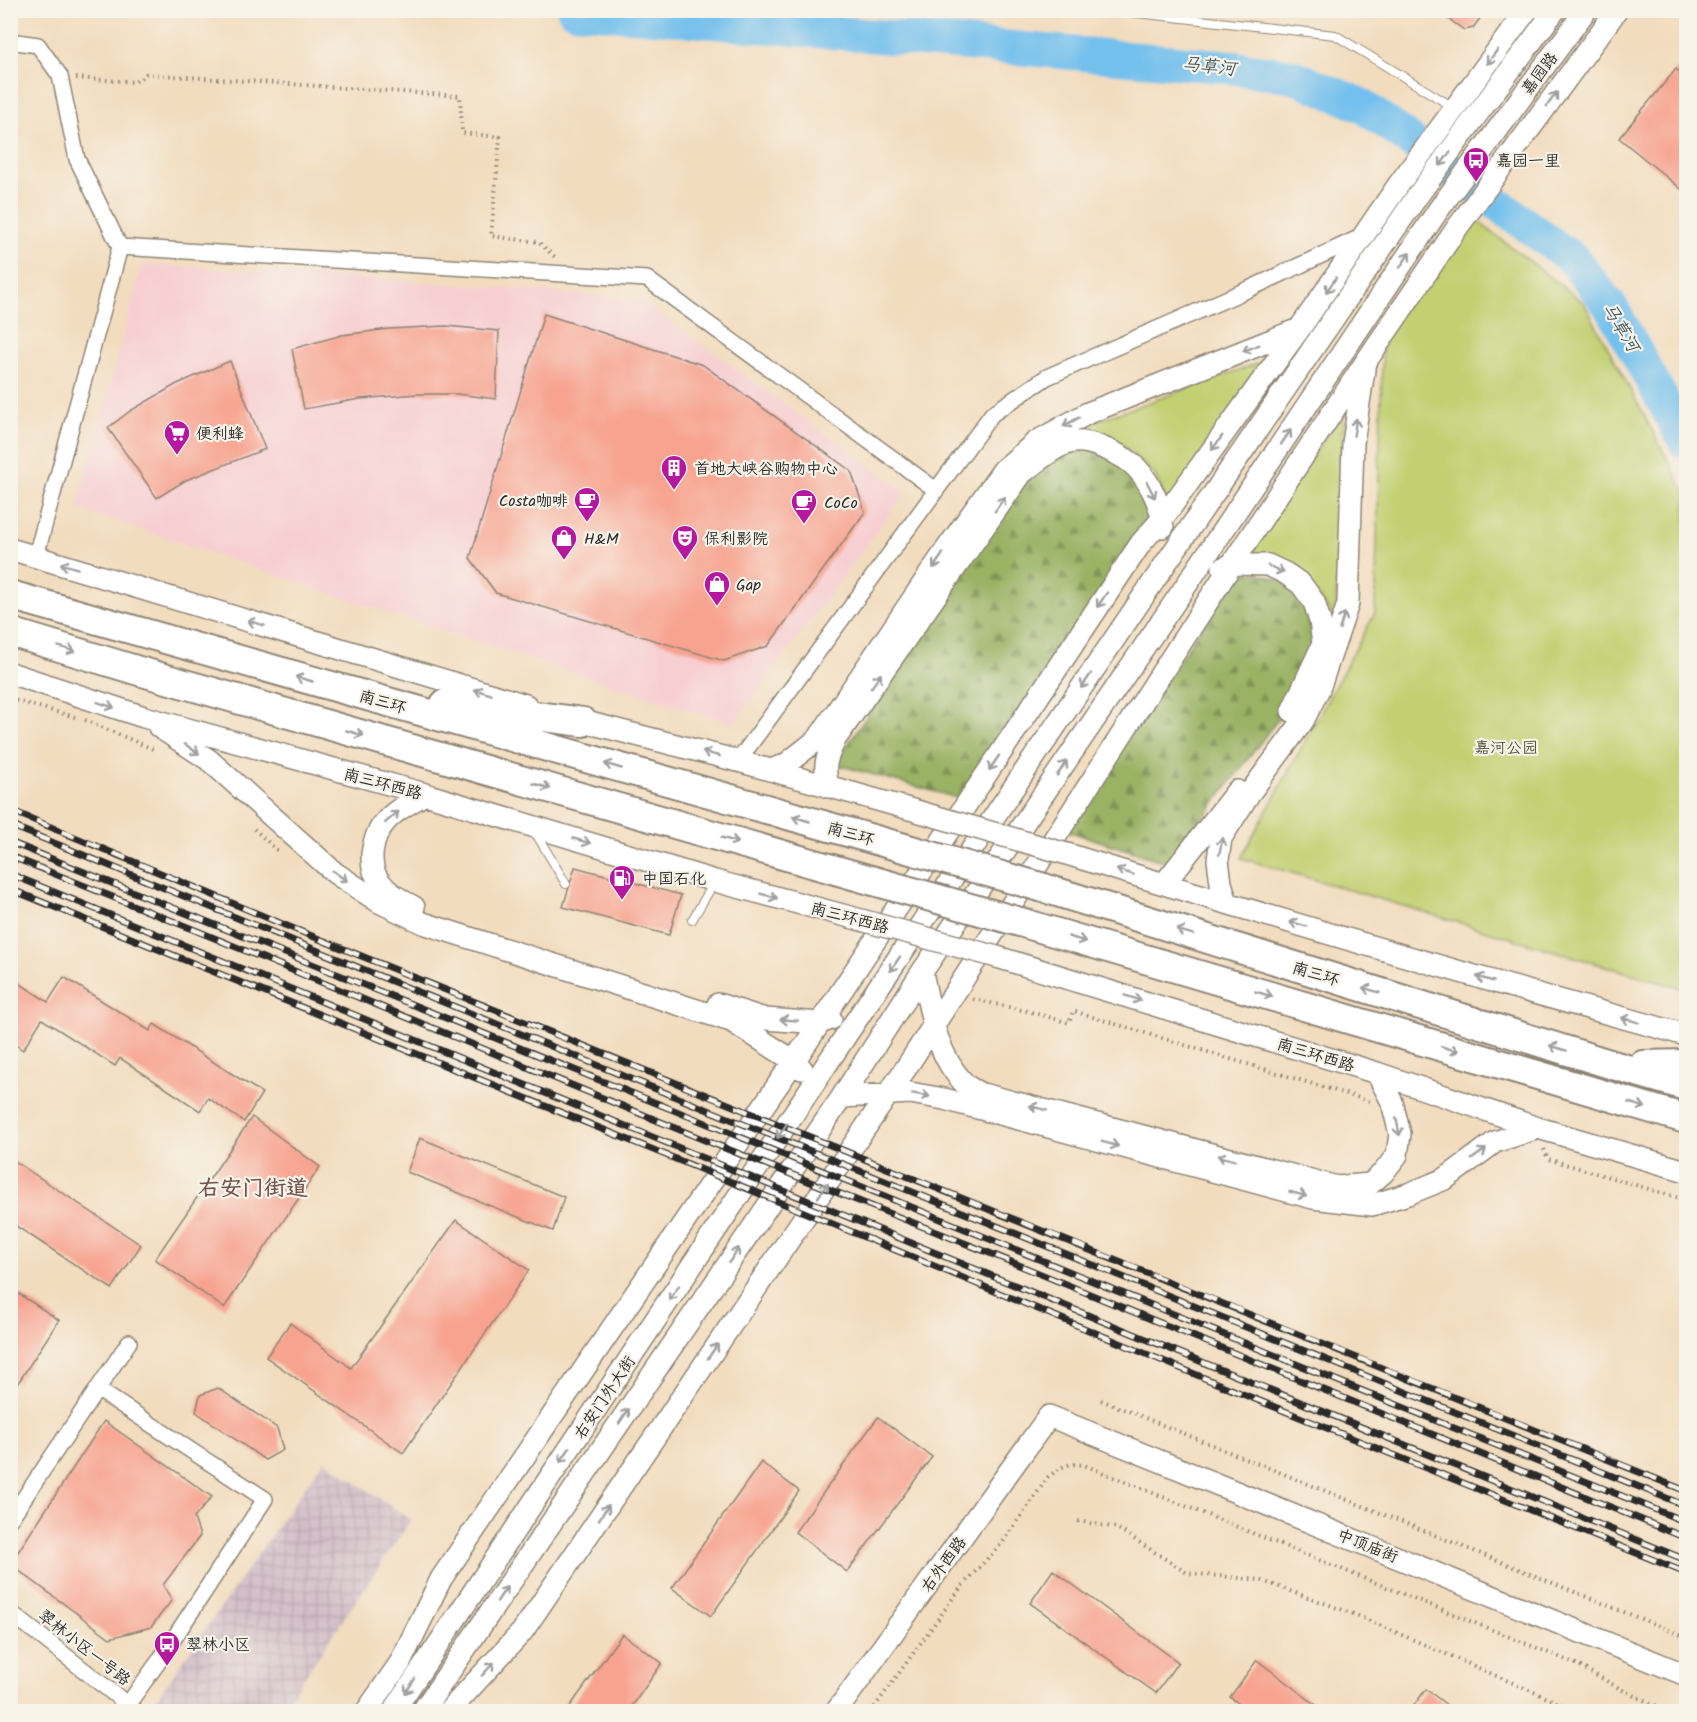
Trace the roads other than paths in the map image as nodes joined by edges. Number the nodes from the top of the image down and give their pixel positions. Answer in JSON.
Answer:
{"nodes":[{"id":1,"x":1110,"y":10,"type":"edge"},
{"id":2,"x":1527,"y":10,"type":"edge"},
{"id":3,"x":1555,"y":10,"type":"edge"},
{"id":4,"x":1586,"y":10,"type":"edge"},
{"id":5,"x":1617,"y":10,"type":"edge"},
{"id":6,"x":10,"y":40,"type":"edge"},
{"id":7,"x":1454,"y":107,"type":"junction"},
{"id":8,"x":1412,"y":204,"type":"junction"},
{"id":9,"x":1366,"y":235,"type":"junction"},
{"id":10,"x":120,"y":247,"type":"junction"},
{"id":11,"x":1343,"y":307,"type":"junction"},
{"id":12,"x":1372,"y":309,"type":"junction"},
{"id":13,"x":1300,"y":328,"type":"junction"},
{"id":14,"x":1365,"y":363,"type":"junction"},
{"id":15,"x":936,"y":490,"type":"junction"},
{"id":16,"x":1162,"y":518,"type":"junction"},
{"id":17,"x":10,"y":549,"type":"edge"},
{"id":18,"x":36,"y":556,"type":"junction"},
{"id":19,"x":1166,"y":563,"type":"junction"},
{"id":20,"x":1232,"y":564,"type":"junction"},
{"id":21,"x":10,"y":578,"type":"edge"},
{"id":22,"x":1183,"y":590,"type":"junction"},
{"id":23,"x":10,"y":595,"type":"edge"},
{"id":24,"x":10,"y":632,"type":"edge"},
{"id":25,"x":144,"y":633,"type":"junction"},
{"id":26,"x":10,"y":673,"type":"edge"},
{"id":27,"x":346,"y":690,"type":"junction"},
{"id":28,"x":144,"y":717,"type":"junction"},
{"id":29,"x":583,"y":722,"type":"junction"},
{"id":30,"x":738,"y":761,"type":"junction"},
{"id":31,"x":770,"y":770,"type":"junction"},
{"id":32,"x":828,"y":787,"type":"junction"},
{"id":33,"x":425,"y":794,"type":"junction"},
{"id":34,"x":531,"y":826,"type":"junction"},
{"id":35,"x":931,"y":856,"type":"junction"},
{"id":36,"x":715,"y":881,"type":"junction"},
{"id":37,"x":566,"y":884,"type":"dead end"},
{"id":38,"x":1164,"y":884,"type":"junction"},
{"id":39,"x":1227,"y":903,"type":"junction"},
{"id":40,"x":692,"y":921,"type":"dead end"},
{"id":41,"x":922,"y":972,"type":"junction"},
{"id":42,"x":866,"y":1007,"type":"junction"},
{"id":43,"x":820,"y":1023,"type":"junction"},
{"id":44,"x":933,"y":1025,"type":"junction"},
{"id":45,"x":1686,"y":1035,"type":"edge"},
{"id":46,"x":794,"y":1061,"type":"junction"},
{"id":47,"x":1686,"y":1064,"type":"edge"},
{"id":48,"x":1613,"y":1065,"type":"junction"},
{"id":49,"x":1377,"y":1073,"type":"junction"},
{"id":50,"x":815,"y":1082,"type":"junction"},
{"id":51,"x":1686,"y":1086,"type":"edge"},
{"id":52,"x":887,"y":1095,"type":"junction"},
{"id":53,"x":842,"y":1097,"type":"junction"},
{"id":54,"x":1686,"y":1119,"type":"edge"},
{"id":55,"x":1538,"y":1128,"type":"junction"},
{"id":56,"x":1686,"y":1171,"type":"edge"},
{"id":57,"x":129,"y":1342,"type":"dead end"},
{"id":58,"x":97,"y":1389,"type":"junction"},
{"id":59,"x":1050,"y":1416,"type":"joint"},
{"id":60,"x":10,"y":1519,"type":"edge"},
{"id":61,"x":10,"y":1612,"type":"edge"},
{"id":62,"x":1686,"y":1675,"type":"edge"},
{"id":63,"x":133,"y":1708,"type":"edge"},
{"id":64,"x":366,"y":1712,"type":"edge"},
{"id":65,"x":393,"y":1712,"type":"edge"},
{"id":66,"x":422,"y":1712,"type":"edge"},
{"id":67,"x":448,"y":1712,"type":"edge"},
{"id":68,"x":836,"y":1712,"type":"edge"}],
"edges":[{"from":1,"to":7,"type":"lane"},
{"from":2,"to":7,"type":"main road","one_way":true},
{"from":3,"to":8,"type":"main road","name":"嘉园路","one_way":true},
{"from":12,"to":4,"type":"main road","name":"嘉园路","one_way":true},
{"from":14,"to":5,"type":"main road","one_way":true},
{"from":6,"to":10,"type":"street"},
{"from":7,"to":9,"type":"main road"},
{"from":8,"to":9,"type":"main road"},
{"from":8,"to":11,"type":"main road","name":"嘉园路"},
{"from":9,"to":13,"type":"main road","one_way":true},
{"from":9,"to":15,"type":"street"},
{"from":10,"to":15,"type":"street"},
{"from":10,"to":18,"type":"street"},
{"from":11,"to":13,"type":"main road"},
{"from":11,"to":19,"type":"main road","name":"嘉园路"},
{"from":12,"to":14,"type":"main road"},
{"from":22,"to":12,"type":"main road","name":"嘉园路","one_way":true},
{"from":13,"to":16,"type":"main road","one_way":true},
{"from":13,"to":31,"type":"main road","one_way":true},
{"from":14,"to":20,"type":"main road"},
{"from":39,"to":14,"type":"main road","one_way":true},
{"from":15,"to":30,"type":"street"},
{"from":16,"to":19,"type":"main road"},
{"from":32,"to":16,"type":"main road","one_way":true},
{"from":16,"to":35,"type":"main road","one_way":true},
{"from":17,"to":18,"type":"main road"},
{"from":29,"to":18,"type":"main road","one_way":true},
{"from":19,"to":42,"type":"main road","name":"右安门外大街","one_way":true},
{"from":20,"to":22,"type":"main road"},
{"from":20,"to":38,"type":"main road","one_way":true},
{"from":20,"to":44,"type":"main road"},
{"from":21,"to":25,"type":"highway"},
{"from":41,"to":22,"type":"main road","name":"右安门外大街","one_way":true},
{"from":23,"to":25,"type":"highway","name":"南三环"},
{"from":24,"to":54,"type":"highway","one_way":true,"bridge":true},
{"from":27,"to":25,"type":"highway","name":"南三环","one_way":true},
{"from":26,"to":28,"type":"main road","name":"南三环西路","one_way":true},
{"from":27,"to":29,"type":"highway"},
{"from":35,"to":27,"type":"highway","name":"南三环","one_way":true,"bridge":true},
{"from":28,"to":33,"type":"main road","name":"南三环西路"},
{"from":28,"to":46,"type":"main road","one_way":true},
{"from":30,"to":29,"type":"main road","one_way":true},
{"from":30,"to":31,"type":"main road"},
{"from":31,"to":32,"type":"main road"},
{"from":38,"to":32,"type":"main road","one_way":true,"bridge":true},
{"from":33,"to":34,"type":"main road","name":"南三环西路"},
{"from":43,"to":33,"type":"main road","one_way":true},
{"from":34,"to":36,"type":"main road","name":"南三环西路","one_way":true},
{"from":34,"to":37,"type":"lane"},
{"from":35,"to":43,"type":"main road"},
{"from":48,"to":35,"type":"highway","name":"南三环","one_way":true,"bridge":true},
{"from":36,"to":40,"type":"lane"},
{"from":36,"to":49,"type":"main road","name":"南三环西路","one_way":true,"bridge":true},
{"from":38,"to":39,"type":"main road"},
{"from":45,"to":39,"type":"main road","one_way":true},
{"from":41,"to":44,"type":"main road"},
{"from":41,"to":53,"type":"main road","name":"右安门外大街"},
{"from":42,"to":43,"type":"main road"},
{"from":42,"to":50,"type":"main road","name":"右安门外大街"},
{"from":43,"to":46,"type":"main road"},
{"from":49,"to":44,"type":"main road","one_way":true},
{"from":44,"to":52,"type":"main road"},
{"from":46,"to":50,"type":"main road"},
{"from":46,"to":64,"type":"main road"},
{"from":47,"to":48,"type":"highway"},
{"from":48,"to":51,"type":"highway","name":"南三环"},
{"from":49,"to":55,"type":"main road","name":"南三环西路"},
{"from":50,"to":65,"type":"main road","name":"右安门外大街","one_way":true},
{"from":52,"to":53,"type":"main road"},
{"from":52,"to":55,"type":"main road","one_way":true},
{"from":67,"to":52,"type":"main road","one_way":true},
{"from":66,"to":53,"type":"main road","name":"右安门外大街","one_way":true},
{"from":55,"to":56,"type":"main road","name":"南三环西路"},
{"from":57,"to":58,"type":"street"},
{"from":58,"to":60,"type":"street"},
{"from":58,"to":63,"type":"street"},
{"from":59,"to":62,"type":"main road","name":"中顶庙街"},
{"from":59,"to":68,"type":"main road","name":"右外西路"},
{"from":61,"to":63,"type":"street","name":"翠林小区一号路"}]}
